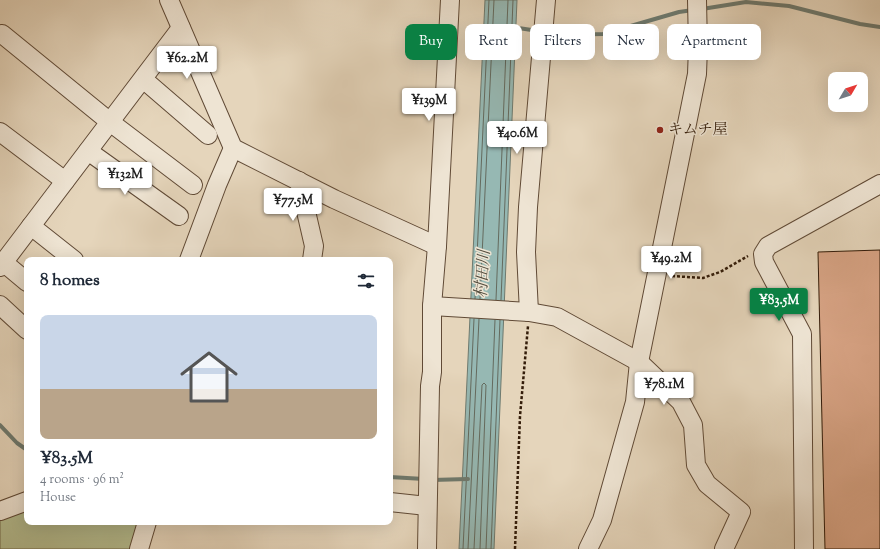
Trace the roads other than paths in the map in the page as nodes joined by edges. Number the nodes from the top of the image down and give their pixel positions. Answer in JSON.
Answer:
{"nodes":[{"id":1,"x":169,"y":0,"type":"edge"},
{"id":2,"x":450,"y":0,"type":"edge"},
{"id":3,"x":546,"y":0,"type":"edge"},
{"id":4,"x":697,"y":0,"type":"edge"},
{"id":5,"x":181,"y":28,"type":"junction"},
{"id":6,"x":2,"y":34,"type":"dead end"},
{"id":7,"x":143,"y":79,"type":"junction"},
{"id":8,"x":110,"y":122,"type":"junction"},
{"id":9,"x":0,"y":132,"type":"edge"},
{"id":10,"x":208,"y":135,"type":"dead end"},
{"id":11,"x":233,"y":148,"type":"junction"},
{"id":12,"x":88,"y":151,"type":"junction"},
{"id":13,"x":65,"y":181,"type":"junction"},
{"id":14,"x":299,"y":181,"type":"junction"},
{"id":15,"x":880,"y":184,"type":"edge"},
{"id":16,"x":193,"y":185,"type":"dead end"},
{"id":17,"x":179,"y":216,"type":"dead end"},
{"id":18,"x":31,"y":226,"type":"junction"},
{"id":19,"x":437,"y":246,"type":"junction"},
{"id":20,"x":70,"y":257,"type":"edge"},
{"id":21,"x":190,"y":257,"type":"edge"},
{"id":22,"x":312,"y":257,"type":"edge"},
{"id":23,"x":2,"y":264,"type":"edge"},
{"id":24,"x":24,"y":280,"type":"edge"},
{"id":25,"x":0,"y":305,"type":"edge"},
{"id":26,"x":432,"y":306,"type":"junction"},
{"id":27,"x":529,"y":312,"type":"junction"},
{"id":28,"x":24,"y":327,"type":"edge"},
{"id":29,"x":640,"y":362,"type":"junction"},
{"id":30,"x":24,"y":502,"type":"edge"},
{"id":31,"x":393,"y":502,"type":"edge"},
{"id":32,"x":427,"y":506,"type":"junction"},
{"id":33,"x":0,"y":512,"type":"edge"},
{"id":34,"x":146,"y":525,"type":"edge"},
{"id":35,"x":139,"y":549,"type":"edge"},
{"id":36,"x":427,"y":549,"type":"edge"},
{"id":37,"x":588,"y":549,"type":"edge"},
{"id":38,"x":724,"y":549,"type":"edge"},
{"id":39,"x":804,"y":549,"type":"edge"}],
"edges":[{"from":1,"to":5,"type":"street"},
{"from":2,"to":19,"type":"street"},
{"from":3,"to":27,"type":"street"},
{"from":4,"to":29,"type":"street"},
{"from":5,"to":7,"type":"street"},
{"from":5,"to":11,"type":"street"},
{"from":6,"to":8,"type":"street"},
{"from":7,"to":8,"type":"street"},
{"from":7,"to":10,"type":"street"},
{"from":8,"to":12,"type":"street"},
{"from":8,"to":16,"type":"street"},
{"from":9,"to":13,"type":"street"},
{"from":11,"to":14,"type":"street"},
{"from":11,"to":21,"type":"street"},
{"from":12,"to":13,"type":"street"},
{"from":12,"to":17,"type":"street"},
{"from":13,"to":18,"type":"street"},
{"from":14,"to":19,"type":"street"},
{"from":14,"to":22,"type":"street"},
{"from":15,"to":39,"type":"street"},
{"from":18,"to":20,"type":"street"},
{"from":18,"to":23,"type":"street"},
{"from":19,"to":26,"type":"street"},
{"from":23,"to":24,"type":"street"},
{"from":25,"to":28,"type":"street"},
{"from":26,"to":27,"type":"street"},
{"from":26,"to":32,"type":"street"},
{"from":27,"to":29,"type":"street"},
{"from":29,"to":37,"type":"street"},
{"from":29,"to":38,"type":"street"},
{"from":30,"to":33,"type":"street"},
{"from":31,"to":32,"type":"street"},
{"from":32,"to":36,"type":"street"},
{"from":34,"to":35,"type":"street"}]}
